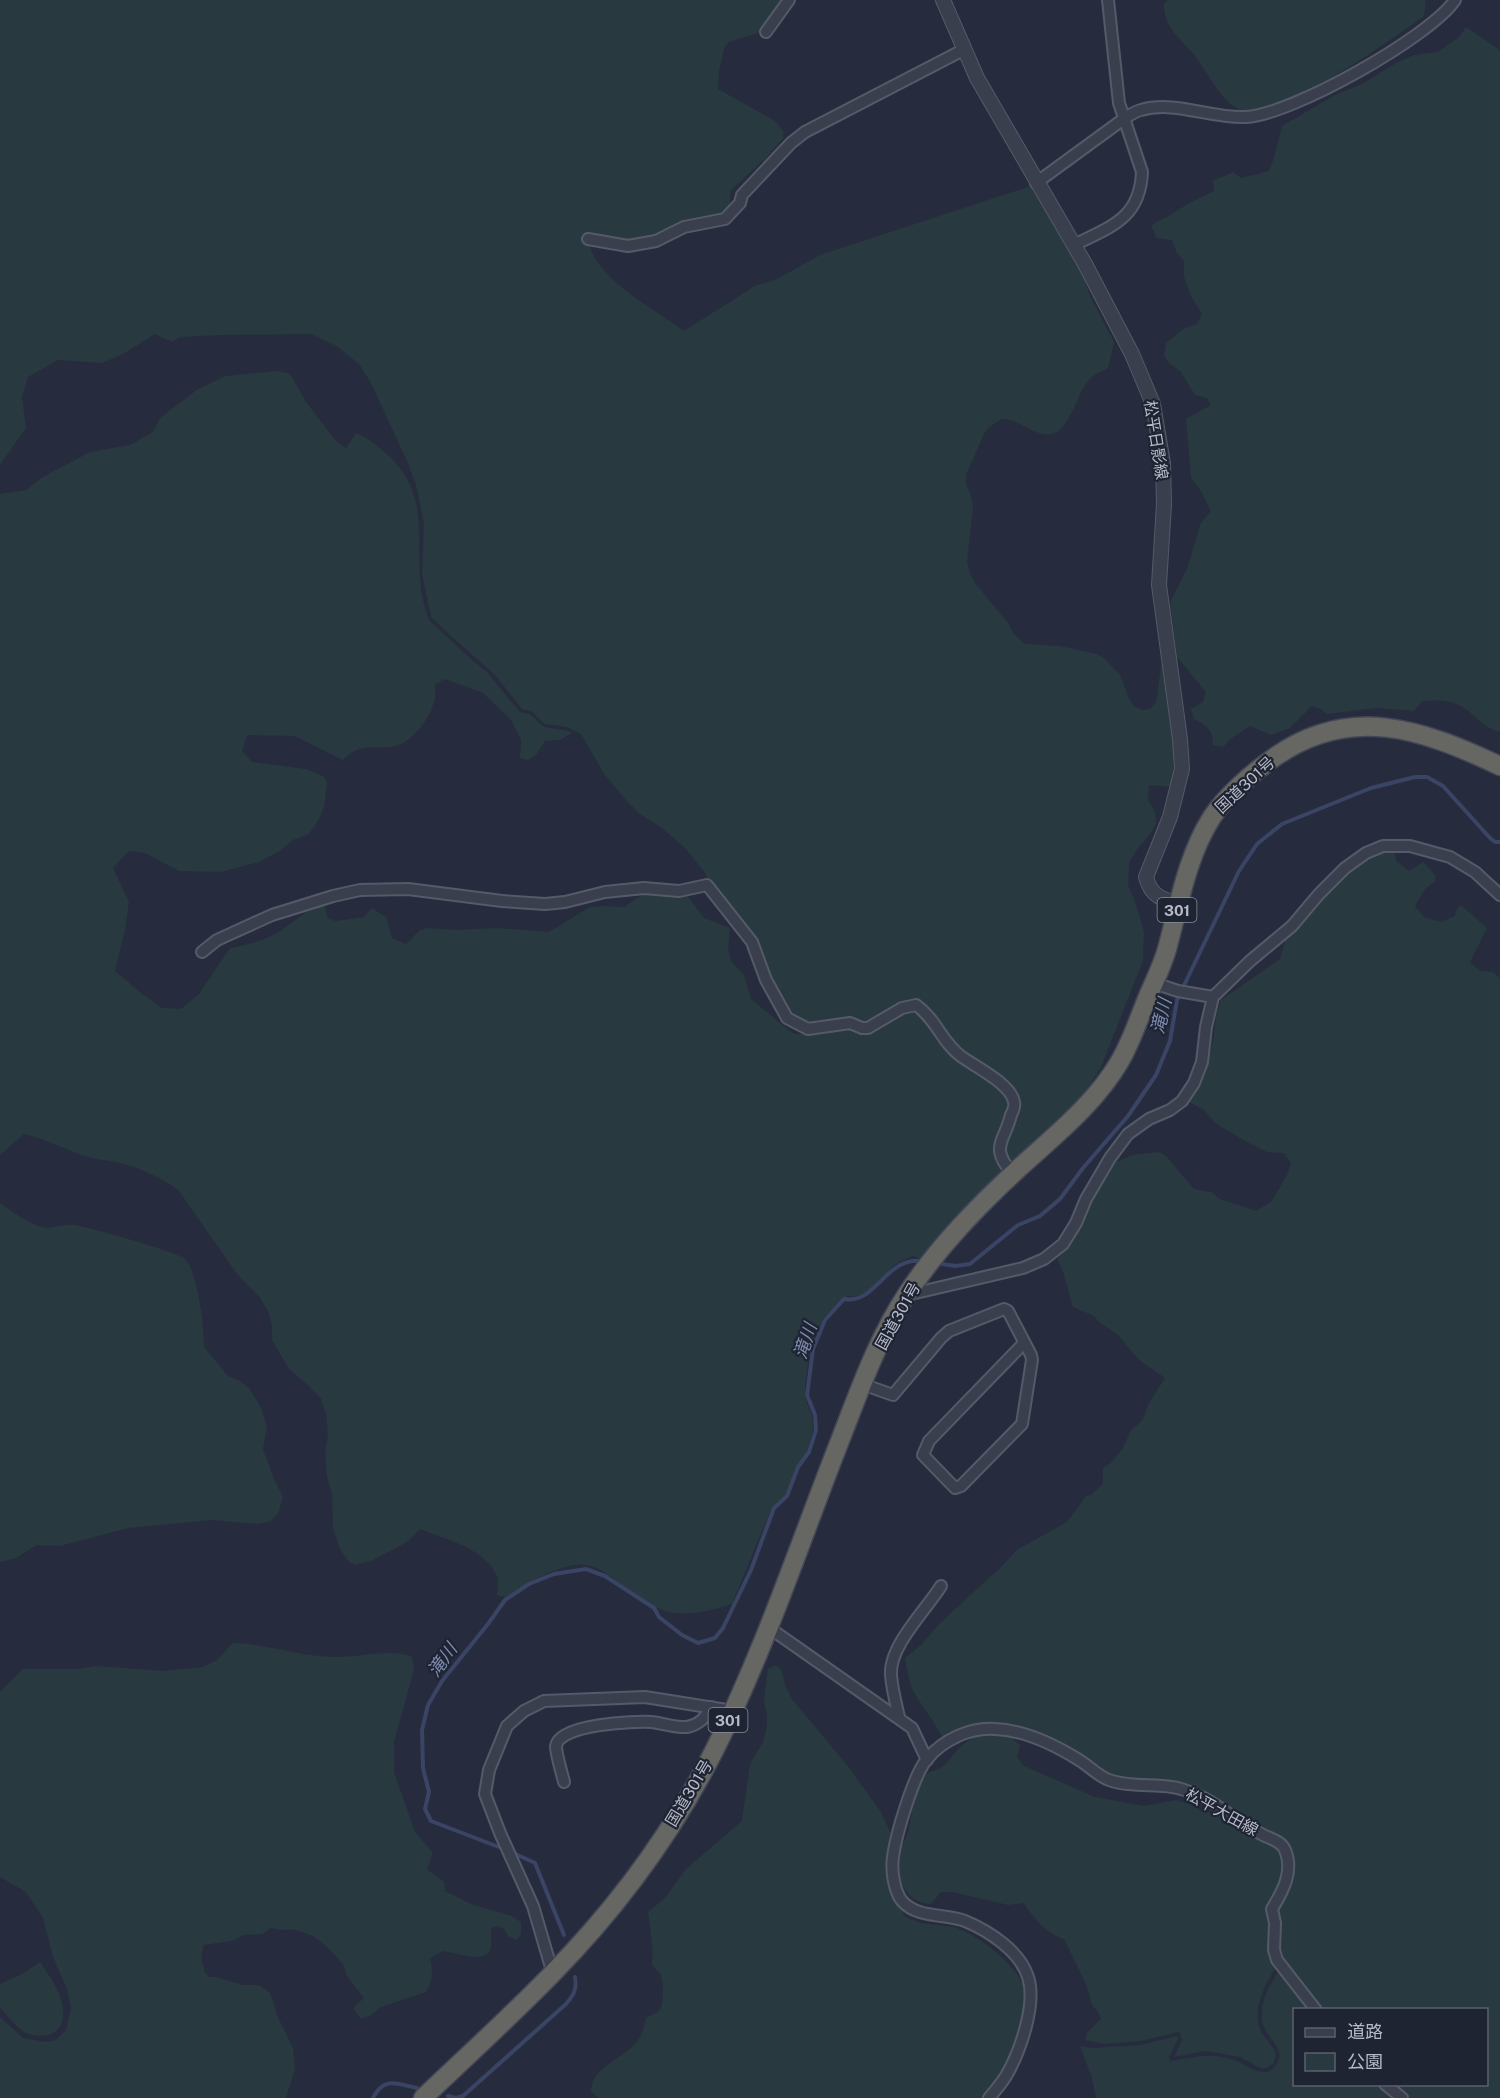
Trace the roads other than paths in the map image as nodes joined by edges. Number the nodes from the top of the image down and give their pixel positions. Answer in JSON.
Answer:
{"nodes":[{"id":1,"x":789,"y":0,"type":"edge"},
{"id":2,"x":943,"y":0,"type":"edge"},
{"id":3,"x":1108,"y":0,"type":"edge"},
{"id":4,"x":1455,"y":0,"type":"edge"},
{"id":5,"x":766,"y":32,"type":"dead end"},
{"id":6,"x":965,"y":49,"type":"junction"},
{"id":7,"x":1125,"y":118,"type":"junction"},
{"id":8,"x":1036,"y":183,"type":"junction"},
{"id":9,"x":588,"y":239,"type":"dead end"},
{"id":10,"x":1074,"y":244,"type":"junction"},
{"id":11,"x":1500,"y":766,"type":"edge"},
{"id":12,"x":1500,"y":895,"type":"edge"},
{"id":13,"x":1178,"y":904,"type":"junction"},
{"id":14,"x":202,"y":952,"type":"dead end"},
{"id":15,"x":1154,"y":984,"type":"junction"},
{"id":16,"x":1213,"y":997,"type":"junction"},
{"id":17,"x":1013,"y":1174,"type":"junction"},
{"id":18,"x":907,"y":1295,"type":"junction"},
{"id":19,"x":1024,"y":1343,"type":"junction"},
{"id":20,"x":862,"y":1384,"type":"junction"},
{"id":21,"x":941,"y":1586,"type":"dead end"},
{"id":22,"x":768,"y":1627,"type":"junction"},
{"id":23,"x":711,"y":1707,"type":"junction"},
{"id":24,"x":733,"y":1711,"type":"junction"},
{"id":25,"x":899,"y":1718,"type":"junction"},
{"id":26,"x":927,"y":1760,"type":"junction"},
{"id":27,"x":564,"y":1782,"type":"dead end"},
{"id":28,"x":553,"y":1974,"type":"junction"},
{"id":29,"x":1314,"y":2008,"type":"edge"},
{"id":30,"x":1386,"y":2086,"type":"edge"},
{"id":31,"x":423,"y":2098,"type":"edge"},
{"id":32,"x":989,"y":2098,"type":"edge"},
{"id":33,"x":1401,"y":2098,"type":"edge"}],
"edges":[{"from":1,"to":5,"type":"street"},
{"from":2,"to":6,"type":"street","name":"松平日影線"},
{"from":3,"to":7,"type":"street"},
{"from":4,"to":7,"type":"street"},
{"from":6,"to":8,"type":"street","name":"松平日影線"},
{"from":6,"to":9,"type":"street"},
{"from":7,"to":8,"type":"street"},
{"from":7,"to":10,"type":"street"},
{"from":8,"to":10,"type":"street","name":"松平日影線"},
{"from":10,"to":13,"type":"street","name":"松平日影線"},
{"from":11,"to":13,"type":"highway","name":"国道301号","number":"301"},
{"from":12,"to":16,"type":"street"},
{"from":13,"to":15,"type":"highway","name":"国道301号","number":"301"},
{"from":14,"to":17,"type":"street"},
{"from":15,"to":16,"type":"street"},
{"from":15,"to":17,"type":"highway","name":"国道301号","number":"301"},
{"from":16,"to":18,"type":"street"},
{"from":17,"to":18,"type":"highway","name":"国道301号","number":"301"},
{"from":18,"to":20,"type":"highway","name":"国道301号","number":"301"},
{"from":19,"to":19,"type":"street"},
{"from":19,"to":20,"type":"street"},
{"from":20,"to":22,"type":"highway","name":"国道301号","number":"301"},
{"from":21,"to":25,"type":"street"},
{"from":22,"to":24,"type":"highway","name":"国道301号","number":"301"},
{"from":22,"to":25,"type":"street"},
{"from":23,"to":24,"type":"street"},
{"from":23,"to":27,"type":"street"},
{"from":23,"to":28,"type":"street"},
{"from":24,"to":28,"type":"highway","name":"国道301号","number":"301"},
{"from":25,"to":26,"type":"street"},
{"from":26,"to":29,"type":"street","name":"松平大田線"},
{"from":26,"to":32,"type":"street"},
{"from":28,"to":31,"type":"highway","name":"国道301号","number":"301"},
{"from":30,"to":33,"type":"street"}]}
